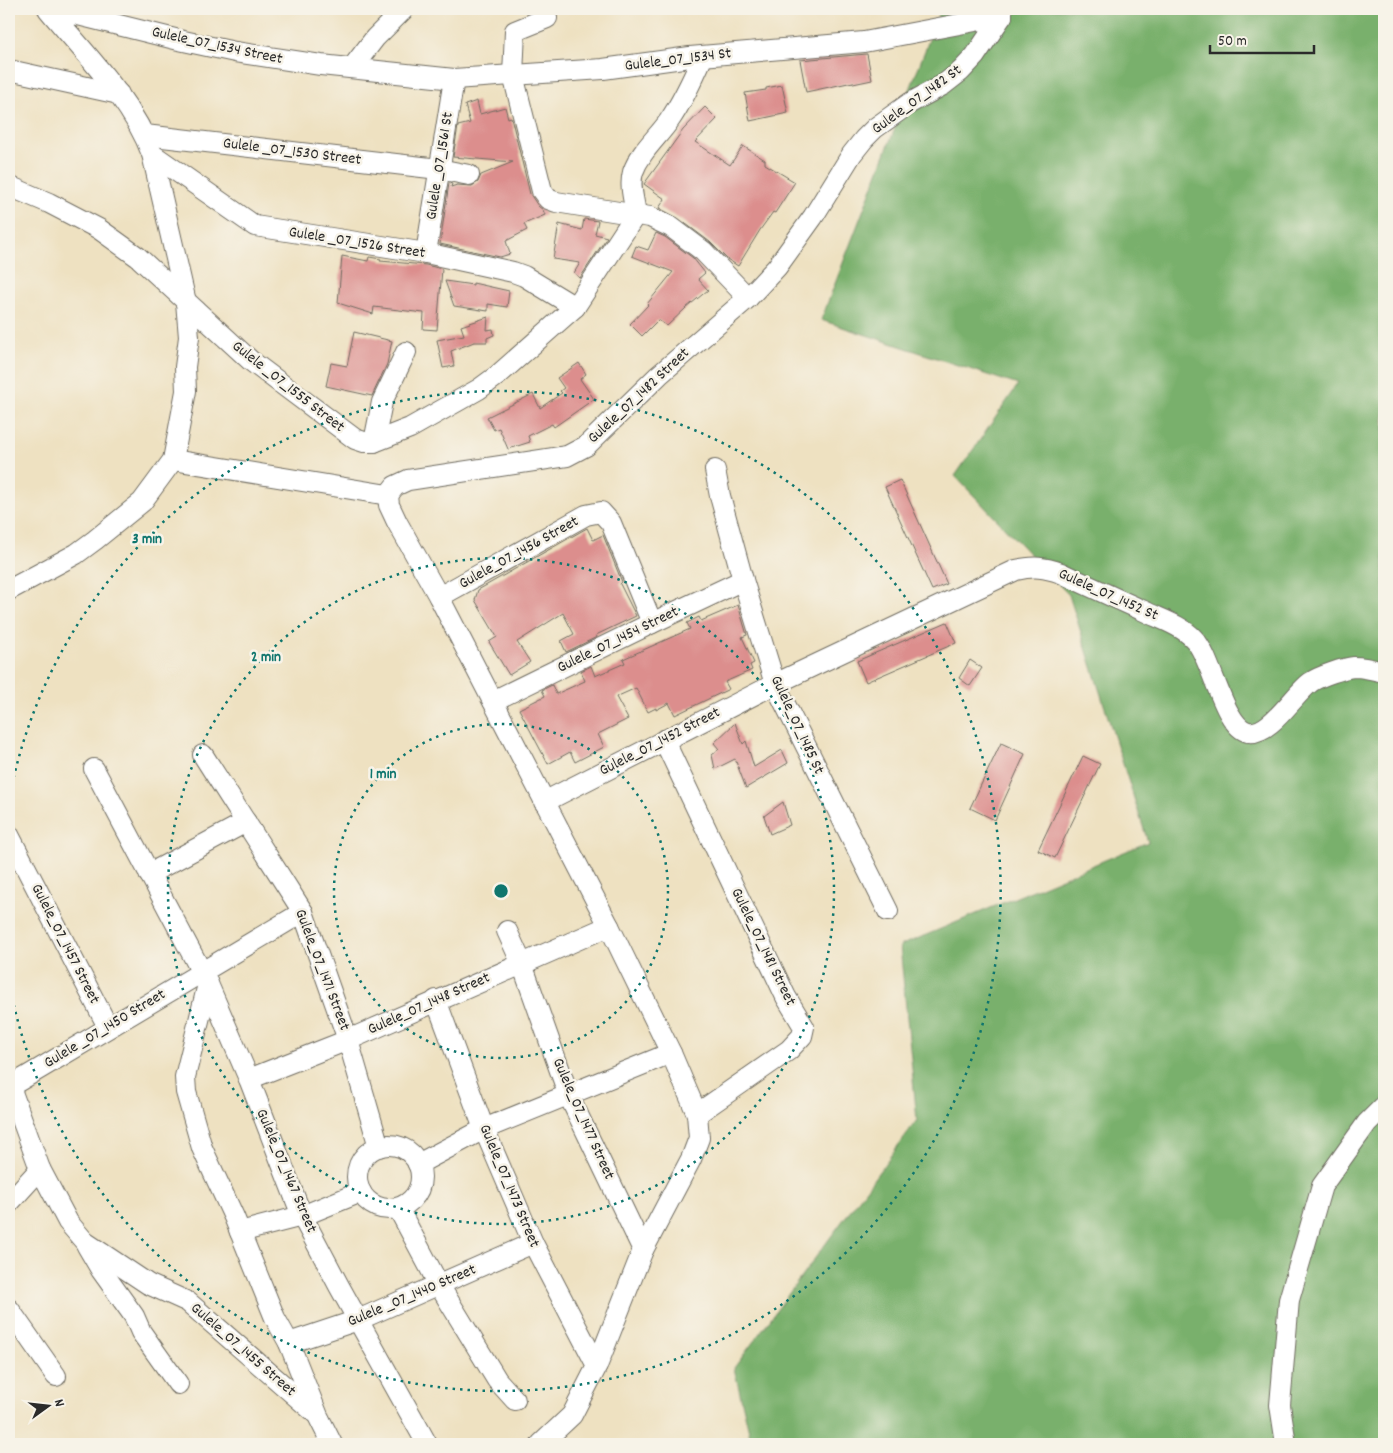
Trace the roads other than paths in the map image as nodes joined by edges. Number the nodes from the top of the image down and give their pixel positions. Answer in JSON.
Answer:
{"nodes":[{"id":1,"x":48,"y":9,"type":"edge"},
{"id":2,"x":54,"y":9,"type":"edge"},
{"id":3,"x":404,"y":9,"type":"edge"},
{"id":4,"x":1002,"y":12,"type":"edge"},
{"id":5,"x":102,"y":14,"type":"edge"},
{"id":6,"x":547,"y":18,"type":"dead end"},
{"id":7,"x":703,"y":56,"type":"junction"},
{"id":8,"x":352,"y":68,"type":"junction"},
{"id":9,"x":9,"y":70,"type":"edge"},
{"id":10,"x":513,"y":74,"type":"junction"},
{"id":11,"x":454,"y":78,"type":"junction"},
{"id":12,"x":119,"y":94,"type":"junction"},
{"id":13,"x":149,"y":144,"type":"junction"},
{"id":14,"x":438,"y":169,"type":"junction"},
{"id":15,"x":469,"y":175,"type":"dead end"},
{"id":16,"x":9,"y":186,"type":"edge"},
{"id":17,"x":636,"y":214,"type":"junction"},
{"id":18,"x":813,"y":217,"type":"joint"},
{"id":19,"x":426,"y":253,"type":"junction"},
{"id":20,"x":748,"y":298,"type":"junction"},
{"id":21,"x":186,"y":302,"type":"junction"},
{"id":22,"x":575,"y":307,"type":"junction"},
{"id":23,"x":406,"y":352,"type":"dead end"},
{"id":24,"x":374,"y":442,"type":"junction"},
{"id":25,"x":173,"y":460,"type":"junction"},
{"id":26,"x":715,"y":470,"type":"dead end"},
{"id":27,"x":388,"y":495,"type":"junction"},
{"id":28,"x":743,"y":580,"type":"junction"},
{"id":29,"x":9,"y":590,"type":"edge"},
{"id":30,"x":439,"y":598,"type":"junction"},
{"id":31,"x":652,"y":622,"type":"junction"},
{"id":32,"x":1384,"y":672,"type":"edge"},
{"id":33,"x":775,"y":684,"type":"junction"},
{"id":34,"x":493,"y":700,"type":"junction"},
{"id":35,"x":664,"y":740,"type":"junction"},
{"id":36,"x":203,"y":755,"type":"dead end"},
{"id":37,"x":94,"y":769,"type":"dead end"},
{"id":38,"x":544,"y":802,"type":"junction"},
{"id":39,"x":246,"y":822,"type":"junction"},
{"id":40,"x":9,"y":835,"type":"edge"},
{"id":41,"x":149,"y":874,"type":"junction"},
{"id":42,"x":888,"y":911,"type":"dead end"},
{"id":43,"x":302,"y":912,"type":"junction"},
{"id":44,"x":609,"y":926,"type":"junction"},
{"id":45,"x":507,"y":931,"type":"dead end"},
{"id":46,"x":522,"y":964,"type":"junction"},
{"id":47,"x":204,"y":978,"type":"junction"},
{"id":48,"x":436,"y":1000,"type":"junction"},
{"id":49,"x":108,"y":1027,"type":"junction"},
{"id":50,"x":348,"y":1040,"type":"junction"},
{"id":51,"x":671,"y":1053,"type":"junction"},
{"id":52,"x":248,"y":1079,"type":"junction"},
{"id":53,"x":9,"y":1085,"type":"edge"},
{"id":54,"x":569,"y":1096,"type":"junction"},
{"id":55,"x":1384,"y":1106,"type":"edge"},
{"id":56,"x":697,"y":1114,"type":"junction"},
{"id":57,"x":484,"y":1129,"type":"junction"},
{"id":58,"x":379,"y":1147,"type":"junction"},
{"id":59,"x":418,"y":1164,"type":"junction"},
{"id":60,"x":40,"y":1169,"type":"junction"},
{"id":61,"x":361,"y":1192,"type":"junction"},
{"id":62,"x":9,"y":1203,"type":"edge"},
{"id":63,"x":398,"y":1208,"type":"junction"},
{"id":64,"x":302,"y":1216,"type":"junction"},
{"id":65,"x":240,"y":1232,"type":"junction"},
{"id":66,"x":85,"y":1242,"type":"junction"},
{"id":67,"x":533,"y":1243,"type":"junction"},
{"id":68,"x":643,"y":1250,"type":"junction"},
{"id":69,"x":439,"y":1285,"type":"junction"},
{"id":70,"x":9,"y":1309,"type":"edge"},
{"id":71,"x":358,"y":1320,"type":"junction"},
{"id":72,"x":289,"y":1343,"type":"junction"},
{"id":73,"x":597,"y":1366,"type":"junction"},
{"id":74,"x":56,"y":1376,"type":"dead end"},
{"id":75,"x":178,"y":1384,"type":"dead end"},
{"id":76,"x":515,"y":1400,"type":"dead end"},
{"id":77,"x":318,"y":1416,"type":"junction"},
{"id":78,"x":332,"y":1444,"type":"edge"},
{"id":79,"x":426,"y":1444,"type":"edge"},
{"id":80,"x":541,"y":1444,"type":"edge"},
{"id":81,"x":1286,"y":1444,"type":"edge"}],
"edges":[{"from":1,"to":12,"type":"street"},
{"from":2,"to":5,"type":"street","name":"Gulele_07_1534 Street"},
{"from":3,"to":8,"type":"street"},
{"from":4,"to":7,"type":"street","name":"Gulele_07_1534 St"},
{"from":4,"to":18,"type":"street","name":"Gulele_07_1482 St"},
{"from":5,"to":8,"type":"street","name":"Gulele_07_1534 Street"},
{"from":6,"to":10,"type":"street"},
{"from":7,"to":10,"type":"street","name":"Gulele_07_1534 St"},
{"from":7,"to":17,"type":"street"},
{"from":8,"to":11,"type":"street","name":"Gulele_07_1534 St"},
{"from":9,"to":12,"type":"street"},
{"from":10,"to":11,"type":"street","name":"Gulele_07_1534 St"},
{"from":10,"to":17,"type":"street"},
{"from":11,"to":14,"type":"street","name":"Gulele _07_1561 St"},
{"from":12,"to":13,"type":"street"},
{"from":13,"to":14,"type":"street","name":"Gulele _07_1530 Street"},
{"from":13,"to":19,"type":"street","name":"Gulele _07_1526 Street"},
{"from":13,"to":21,"type":"street"},
{"from":14,"to":15,"type":"street","name":"Gulele _07_1530 Street"},
{"from":14,"to":19,"type":"street","name":"Gulele _07_1561 St"},
{"from":16,"to":21,"type":"street","name":"Gulele _07_1555 Street"},
{"from":17,"to":20,"type":"street"},
{"from":17,"to":22,"type":"street"},
{"from":18,"to":20,"type":"street","name":"Gulele_07_1482 Street"},
{"from":19,"to":22,"type":"street","name":"Gulele _07_1526 Street"},
{"from":20,"to":27,"type":"street","name":"Gulele_07_1482 Street"},
{"from":21,"to":24,"type":"street","name":"Gulele _07_1555 Street"},
{"from":21,"to":25,"type":"street"},
{"from":22,"to":24,"type":"street"},
{"from":23,"to":24,"type":"street"},
{"from":25,"to":27,"type":"street"},
{"from":25,"to":29,"type":"street"},
{"from":26,"to":28,"type":"street","name":"Gulele_07_1485 St"},
{"from":27,"to":30,"type":"street"},
{"from":28,"to":31,"type":"street","name":"Gulele_07_1454 Street"},
{"from":28,"to":33,"type":"street","name":"Gulele_07_1485 St"},
{"from":30,"to":31,"type":"street","name":"Gulele_07_1456 Street"},
{"from":30,"to":34,"type":"street"},
{"from":31,"to":34,"type":"street","name":"Gulele_07_1454 Street"},
{"from":32,"to":33,"type":"street","name":"Gulele_07_1452 St"},
{"from":33,"to":35,"type":"street","name":"Gulele_07_1452 Street"},
{"from":33,"to":42,"type":"street","name":"Gulele_07_1485 St"},
{"from":34,"to":38,"type":"street"},
{"from":35,"to":38,"type":"street","name":"Gulele_07_1452 Street"},
{"from":35,"to":56,"type":"street","name":"Gulele_07_1481 Street"},
{"from":36,"to":39,"type":"street","name":"Gulele_07_1471 Street"},
{"from":37,"to":41,"type":"street","name":"Gulele_07_1467 Street"},
{"from":38,"to":44,"type":"street"},
{"from":39,"to":41,"type":"street"},
{"from":39,"to":43,"type":"street","name":"Gulele_07_1471 Street"},
{"from":40,"to":49,"type":"street","name":"Gulele_07_1457 Street"},
{"from":41,"to":47,"type":"street","name":"Gulele_07_1467 Street"},
{"from":43,"to":47,"type":"street","name":"Gulele _07_1450 Street"},
{"from":43,"to":50,"type":"street","name":"Gulele_07_1471 Street"},
{"from":44,"to":46,"type":"street","name":"Gulele_07_1448 Street"},
{"from":44,"to":51,"type":"street"},
{"from":45,"to":46,"type":"street","name":"Gulele_07_1477 Street"},
{"from":46,"to":48,"type":"street","name":"Gulele_07_1448 Street"},
{"from":46,"to":54,"type":"street","name":"Gulele_07_1477 Street"},
{"from":47,"to":49,"type":"street","name":"Gulele _07_1450 Street"},
{"from":47,"to":52,"type":"street","name":"Gulele_07_1467 Street"},
{"from":47,"to":65,"type":"street"},
{"from":48,"to":50,"type":"street","name":"Gulele_07_1448 Street"},
{"from":48,"to":57,"type":"street","name":"Gulele_07_1473 Street"},
{"from":49,"to":53,"type":"street","name":"Gulele _07_1450 Street"},
{"from":50,"to":52,"type":"street","name":"Gulele_07_1448 Street"},
{"from":50,"to":58,"type":"street","name":"Gulele_07_1471 Street"},
{"from":51,"to":54,"type":"street"},
{"from":51,"to":56,"type":"street"},
{"from":52,"to":64,"type":"street","name":"Gulele_07_1467 Street"},
{"from":53,"to":60,"type":"street","name":"Gulele_07_1455 Street"},
{"from":54,"to":57,"type":"street"},
{"from":54,"to":68,"type":"street","name":"Gulele_07_1477 Street"},
{"from":55,"to":81,"type":"street"},
{"from":56,"to":68,"type":"street"},
{"from":57,"to":59,"type":"street"},
{"from":57,"to":67,"type":"street","name":"Gulele_07_1473 Street"},
{"from":58,"to":59,"type":"street"},
{"from":58,"to":61,"type":"street"},
{"from":59,"to":63,"type":"street"},
{"from":60,"to":62,"type":"street"},
{"from":60,"to":66,"type":"street","name":"Gulele_07_1455 Street"},
{"from":61,"to":63,"type":"street"},
{"from":61,"to":64,"type":"street"},
{"from":63,"to":69,"type":"street"},
{"from":64,"to":65,"type":"street"},
{"from":64,"to":71,"type":"street","name":"Gulele_07_1467 Street"},
{"from":65,"to":72,"type":"street"},
{"from":66,"to":75,"type":"street"},
{"from":66,"to":77,"type":"street","name":"Gulele_07_1455 Street"},
{"from":67,"to":69,"type":"street","name":"Gulele _07_1440 Street"},
{"from":67,"to":73,"type":"street","name":"Gulele_07_1473 Street"},
{"from":68,"to":73,"type":"street"},
{"from":69,"to":71,"type":"street","name":"Gulele _07_1440 Street"},
{"from":69,"to":76,"type":"street"},
{"from":70,"to":74,"type":"street"},
{"from":71,"to":72,"type":"street","name":"Gulele _07_1440 Street"},
{"from":71,"to":79,"type":"street","name":"Gulele_07_1467 Street"},
{"from":72,"to":77,"type":"street"},
{"from":73,"to":80,"type":"street"},
{"from":77,"to":78,"type":"street"}]}
